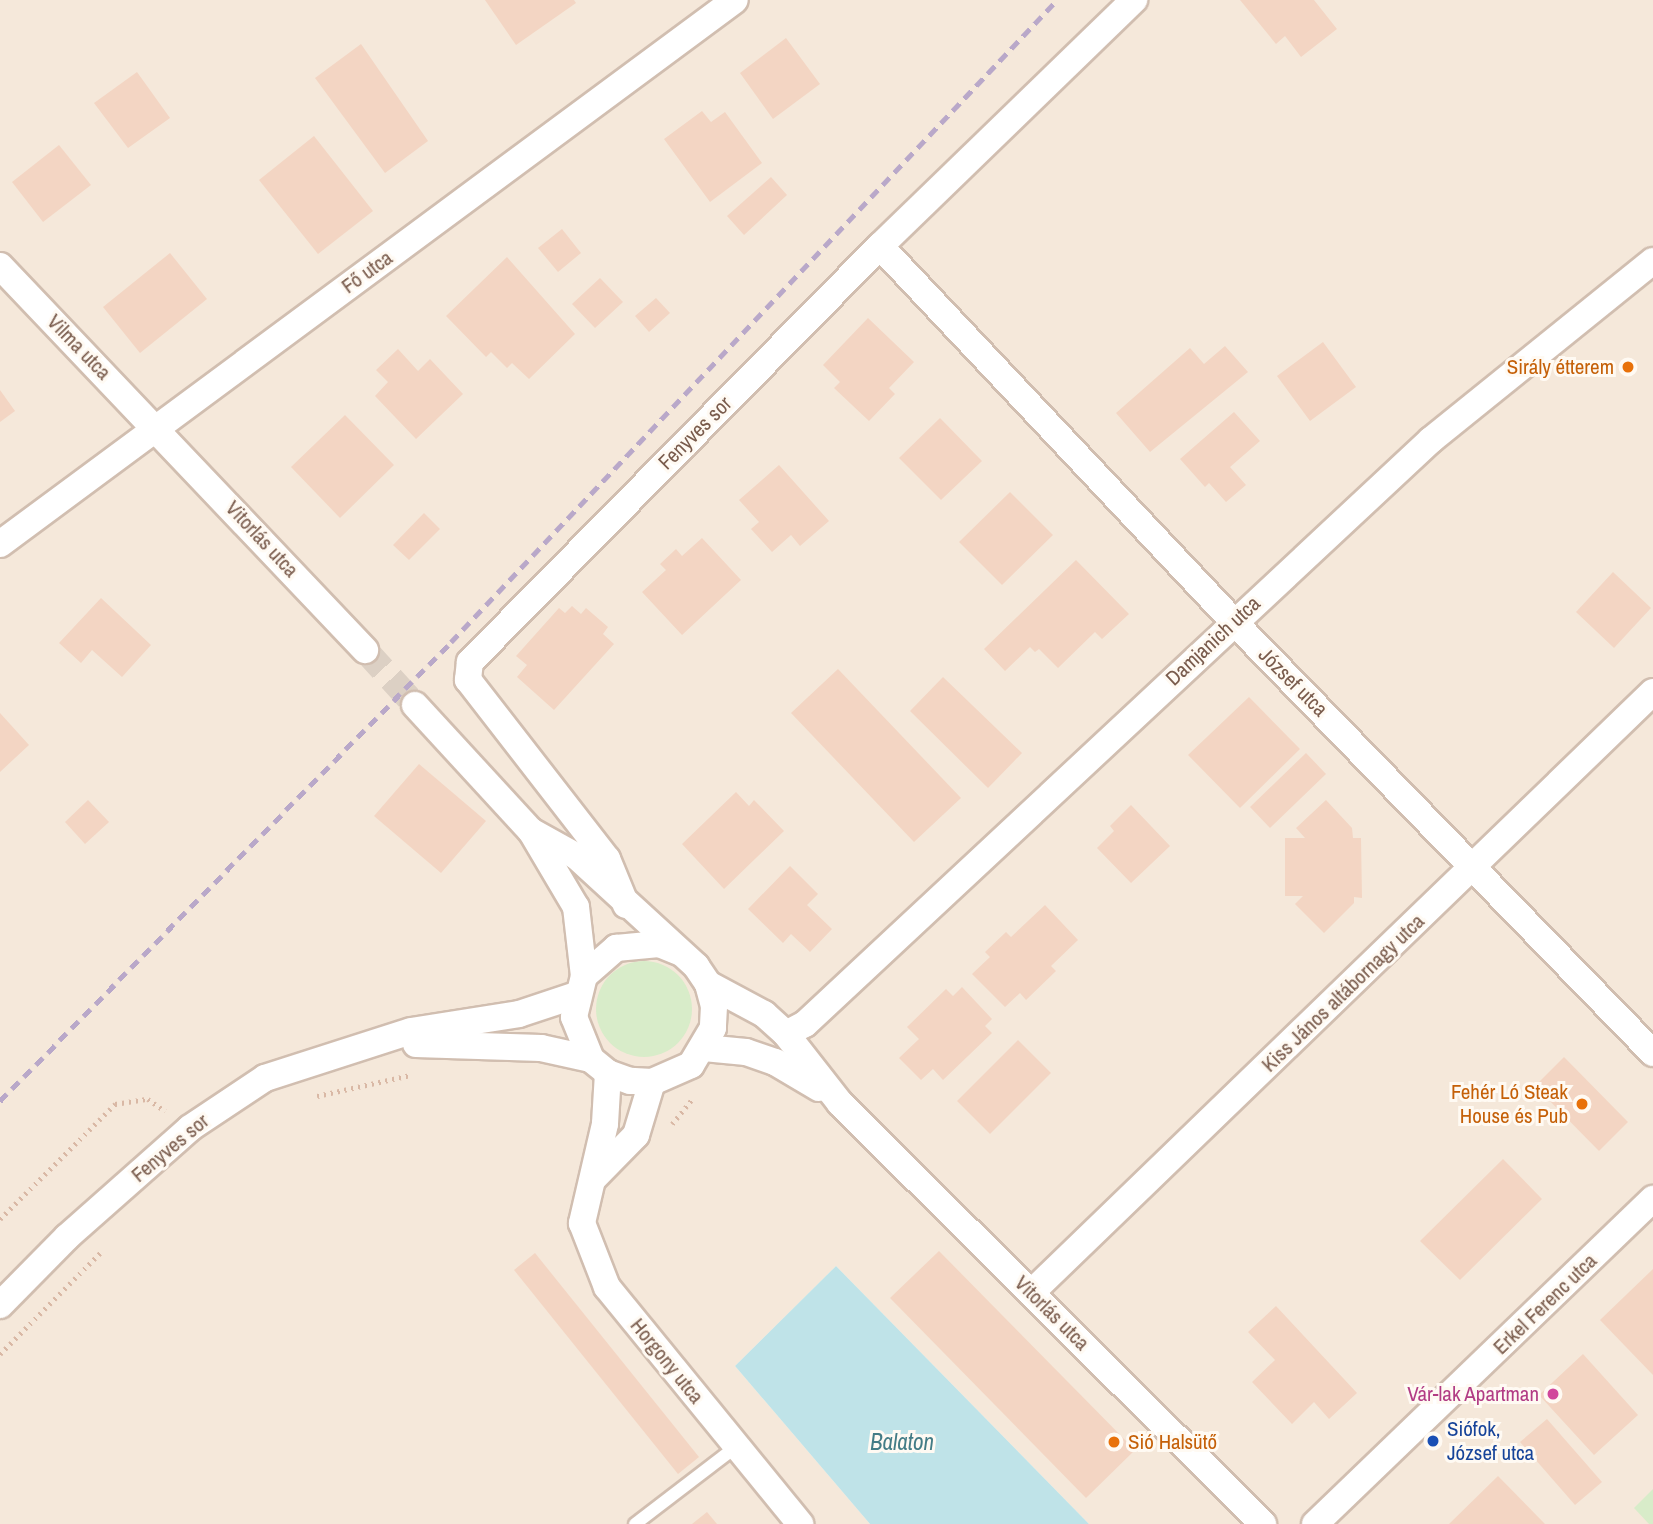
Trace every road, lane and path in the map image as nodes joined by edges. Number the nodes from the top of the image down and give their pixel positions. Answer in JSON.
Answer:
{"nodes":[{"id":1,"x":734,"y":0,"type":"edge"},
{"id":2,"x":1134,"y":0,"type":"edge"},
{"id":3,"x":880,"y":246,"type":"junction"},
{"id":4,"x":1653,"y":261,"type":"edge"},
{"id":5,"x":0,"y":266,"type":"edge"},
{"id":6,"x":158,"y":428,"type":"junction"},
{"id":7,"x":0,"y":544,"type":"edge"},
{"id":8,"x":1234,"y":622,"type":"junction"},
{"id":9,"x":365,"y":650,"type":"tunnel mouth"},
{"id":10,"x":1653,"y":692,"type":"edge"},
{"id":11,"x":415,"y":705,"type":"tunnel mouth"},
{"id":12,"x":531,"y":831,"type":"junction"},
{"id":13,"x":1475,"y":866,"type":"junction"},
{"id":14,"x":626,"y":905,"type":"junction"},
{"id":15,"x":679,"y":952,"type":"junction"},
{"id":16,"x":708,"y":984,"type":"junction"},
{"id":17,"x":580,"y":985,"type":"junction"},
{"id":18,"x":786,"y":1034,"type":"junction"},
{"id":19,"x":372,"y":1045,"type":"junction"},
{"id":20,"x":704,"y":1048,"type":"junction"},
{"id":21,"x":1653,"y":1053,"type":"edge"},
{"id":22,"x":600,"y":1066,"type":"junction"},
{"id":23,"x":415,"y":1074,"type":"dead end"},
{"id":24,"x":652,"y":1082,"type":"junction"},
{"id":25,"x":697,"y":1093,"type":"dead end"},
{"id":26,"x":309,"y":1098,"type":"dead end"},
{"id":27,"x":840,"y":1103,"type":"junction"},
{"id":28,"x":190,"y":1128,"type":"junction"},
{"id":29,"x":636,"y":1135,"type":"junction"},
{"id":30,"x":594,"y":1178,"type":"junction"},
{"id":31,"x":1653,"y":1199,"type":"edge"},
{"id":32,"x":0,"y":1219,"type":"edge"},
{"id":33,"x":109,"y":1244,"type":"dead end"},
{"id":34,"x":1031,"y":1293,"type":"junction"},
{"id":35,"x":0,"y":1305,"type":"edge"},
{"id":36,"x":0,"y":1354,"type":"edge"},
{"id":37,"x":737,"y":1446,"type":"junction"},
{"id":38,"x":635,"y":1524,"type":"edge"},
{"id":39,"x":800,"y":1524,"type":"edge"},
{"id":40,"x":1263,"y":1524,"type":"edge"},
{"id":41,"x":1315,"y":1524,"type":"edge"}],
"edges":[{"from":1,"to":6,"type":"street","name":"Fő utca"},
{"from":2,"to":3,"type":"street","name":"Fenyves sor"},
{"from":3,"to":8,"type":"street","name":"József utca"},
{"from":3,"to":14,"type":"street","name":"Fenyves sor"},
{"from":4,"to":8,"type":"street","name":"Damjanich utca"},
{"from":5,"to":6,"type":"street","name":"Vilma utca"},
{"from":6,"to":7,"type":"street","name":"Fő utca"},
{"from":6,"to":9,"type":"street","name":"Vitorlás utca"},
{"from":8,"to":13,"type":"street","name":"József utca"},
{"from":8,"to":18,"type":"street","name":"Damjanich utca"},
{"from":10,"to":13,"type":"street","name":"Kiss János altábornagy utca"},
{"from":11,"to":12,"type":"street","name":"Vitorlás utca"},
{"from":12,"to":14,"type":"street","name":"Vitorlás utca"},
{"from":12,"to":17,"type":"street","name":"Vitorlás utca"},
{"from":13,"to":21,"type":"street","name":"József utca"},
{"from":13,"to":34,"type":"street","name":"Kiss János altábornagy utca"},
{"from":14,"to":15,"type":"street","name":"Vitorlás utca"},
{"from":15,"to":16,"type":"street","name":"Vitorlás utca"},
{"from":15,"to":17,"type":"street"},
{"from":16,"to":18,"type":"street","name":"Vitorlás utca"},
{"from":16,"to":20,"type":"street"},
{"from":17,"to":19,"type":"street","name":"Fenyves sor"},
{"from":17,"to":22,"type":"street","name":"Vitorlás utca"},
{"from":18,"to":27,"type":"street","name":"Vitorlás utca"},
{"from":19,"to":22,"type":"street","name":"Fenyves sor"},
{"from":19,"to":28,"type":"street","name":"Fenyves sor"},
{"from":20,"to":24,"type":"street"},
{"from":20,"to":27,"type":"street","name":"Vitorlás utca"},
{"from":22,"to":24,"type":"street"},
{"from":22,"to":30,"type":"street","name":"Horgony utca"},
{"from":23,"to":26,"type":"path"},
{"from":24,"to":29,"type":"street","name":"Horgony utca"},
{"from":25,"to":29,"type":"path"},
{"from":27,"to":34,"type":"street","name":"Vitorlás utca"},
{"from":28,"to":32,"type":"path"},
{"from":28,"to":35,"type":"street","name":"Fenyves sor"},
{"from":29,"to":30,"type":"street","name":"Horgony utca"},
{"from":30,"to":37,"type":"street","name":"Horgony utca"},
{"from":31,"to":41,"type":"street","name":"Erkel Ferenc utca"},
{"from":33,"to":36,"type":"path"},
{"from":34,"to":40,"type":"street","name":"Vitorlás utca"},
{"from":37,"to":38,"type":"lane"},
{"from":37,"to":39,"type":"street","name":"Horgony utca"}]}
